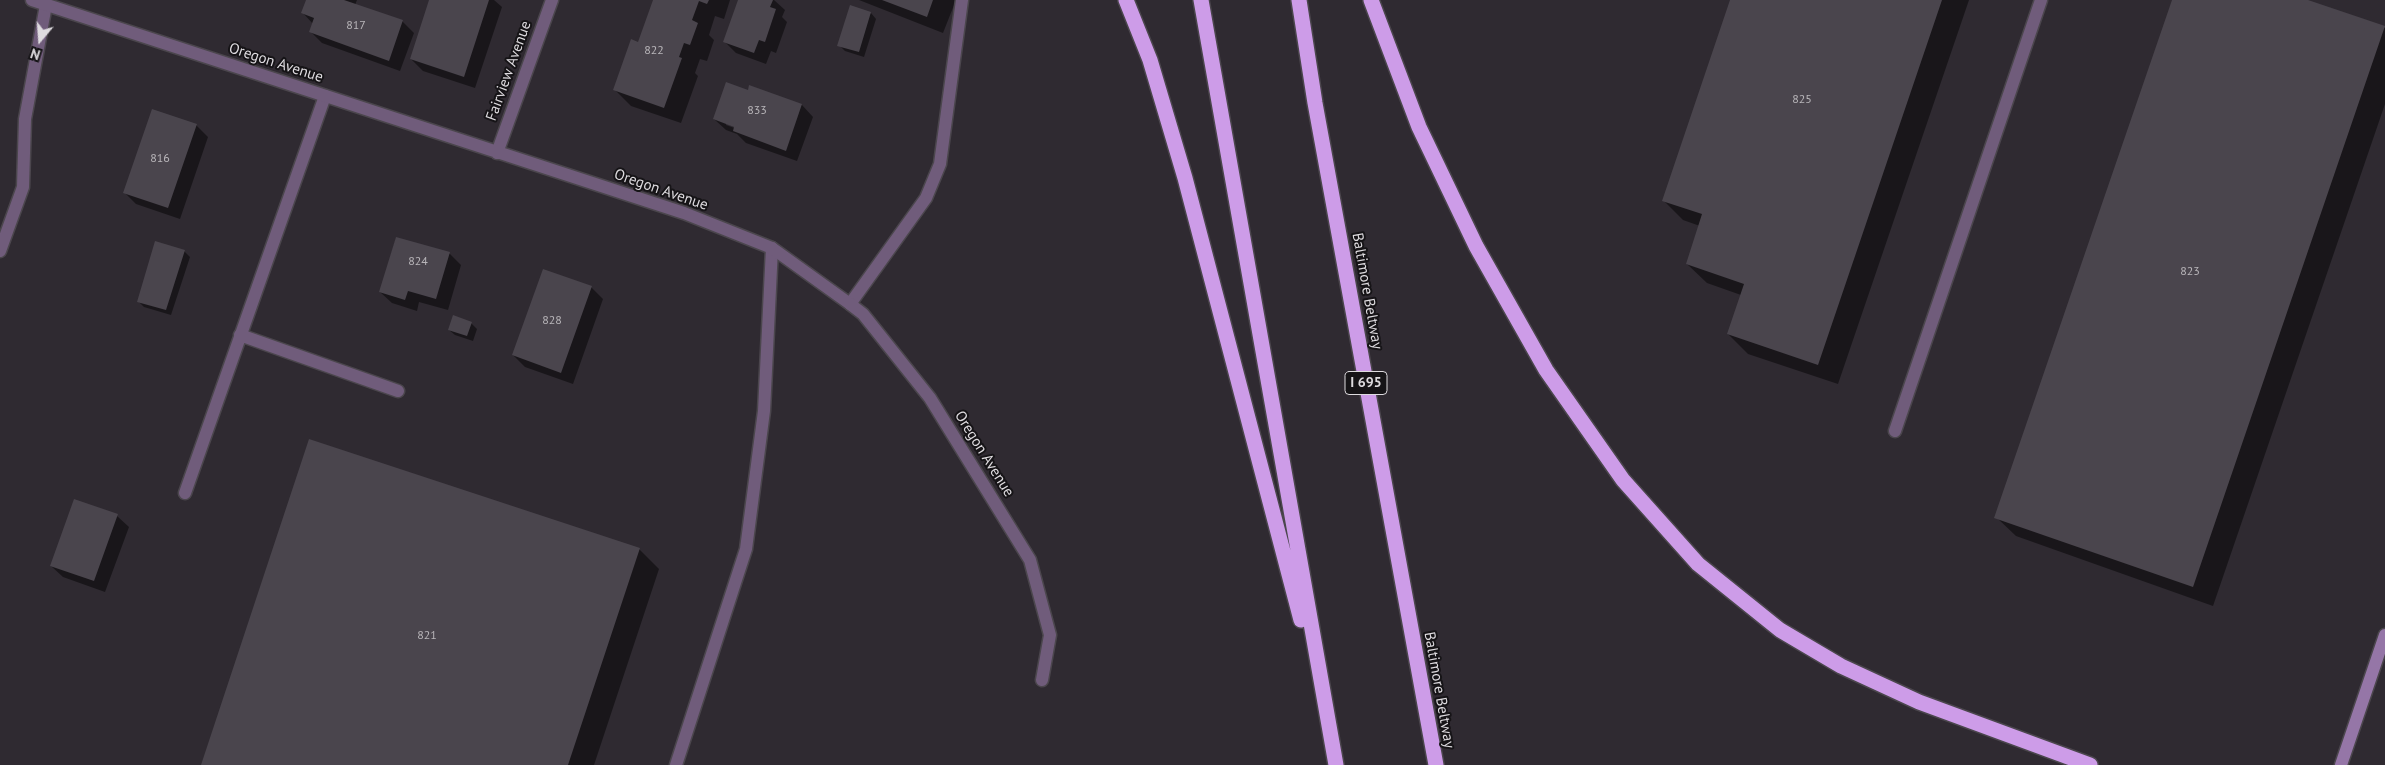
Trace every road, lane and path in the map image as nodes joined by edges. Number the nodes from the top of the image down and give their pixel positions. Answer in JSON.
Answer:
{"nodes":[{"id":1,"x":32,"y":0,"type":"edge"},
{"id":2,"x":552,"y":0,"type":"edge"},
{"id":3,"x":962,"y":0,"type":"edge"},
{"id":4,"x":1126,"y":0,"type":"edge"},
{"id":5,"x":1201,"y":0,"type":"edge"},
{"id":6,"x":1299,"y":0,"type":"edge"},
{"id":7,"x":1371,"y":0,"type":"edge"},
{"id":8,"x":2041,"y":0,"type":"edge"},
{"id":9,"x":46,"y":2,"type":"edge"},
{"id":10,"x":325,"y":96,"type":"junction"},
{"id":11,"x":497,"y":153,"type":"junction"},
{"id":12,"x":772,"y":248,"type":"junction"},
{"id":13,"x":0,"y":251,"type":"edge"},
{"id":14,"x":850,"y":304,"type":"junction"},
{"id":15,"x":240,"y":335,"type":"junction"},
{"id":16,"x":398,"y":391,"type":"dead end"},
{"id":17,"x":1895,"y":432,"type":"dead end"},
{"id":18,"x":185,"y":493,"type":"dead end"},
{"id":19,"x":2385,"y":635,"type":"edge"},
{"id":20,"x":1042,"y":680,"type":"dead end"},
{"id":21,"x":1329,"y":728,"type":"junction"},
{"id":22,"x":676,"y":765,"type":"edge"},
{"id":23,"x":1336,"y":765,"type":"edge"},
{"id":24,"x":1436,"y":765,"type":"edge"},
{"id":25,"x":2090,"y":765,"type":"edge"},
{"id":26,"x":2341,"y":765,"type":"edge"}],
"edges":[{"from":1,"to":9,"type":"street","name":"Oregon Avenue"},
{"from":2,"to":11,"type":"street","name":"Fairview Avenue"},
{"from":3,"to":14,"type":"street"},
{"from":4,"to":21,"type":"highway"},
{"from":5,"to":21,"type":"highway"},
{"from":6,"to":24,"type":"highway","name":"Baltimore Beltway","number":"I 695"},
{"from":7,"to":25,"type":"highway"},
{"from":8,"to":17,"type":"street"},
{"from":9,"to":10,"type":"street","name":"Oregon Avenue"},
{"from":9,"to":13,"type":"street"},
{"from":10,"to":11,"type":"street","name":"Oregon Avenue"},
{"from":10,"to":15,"type":"street"},
{"from":11,"to":12,"type":"street","name":"Oregon Avenue"},
{"from":12,"to":14,"type":"street","name":"Oregon Avenue"},
{"from":12,"to":22,"type":"street"},
{"from":14,"to":20,"type":"street","name":"Oregon Avenue"},
{"from":15,"to":16,"type":"street"},
{"from":15,"to":18,"type":"street"},
{"from":19,"to":26,"type":"main road"},
{"from":21,"to":23,"type":"highway"}]}
